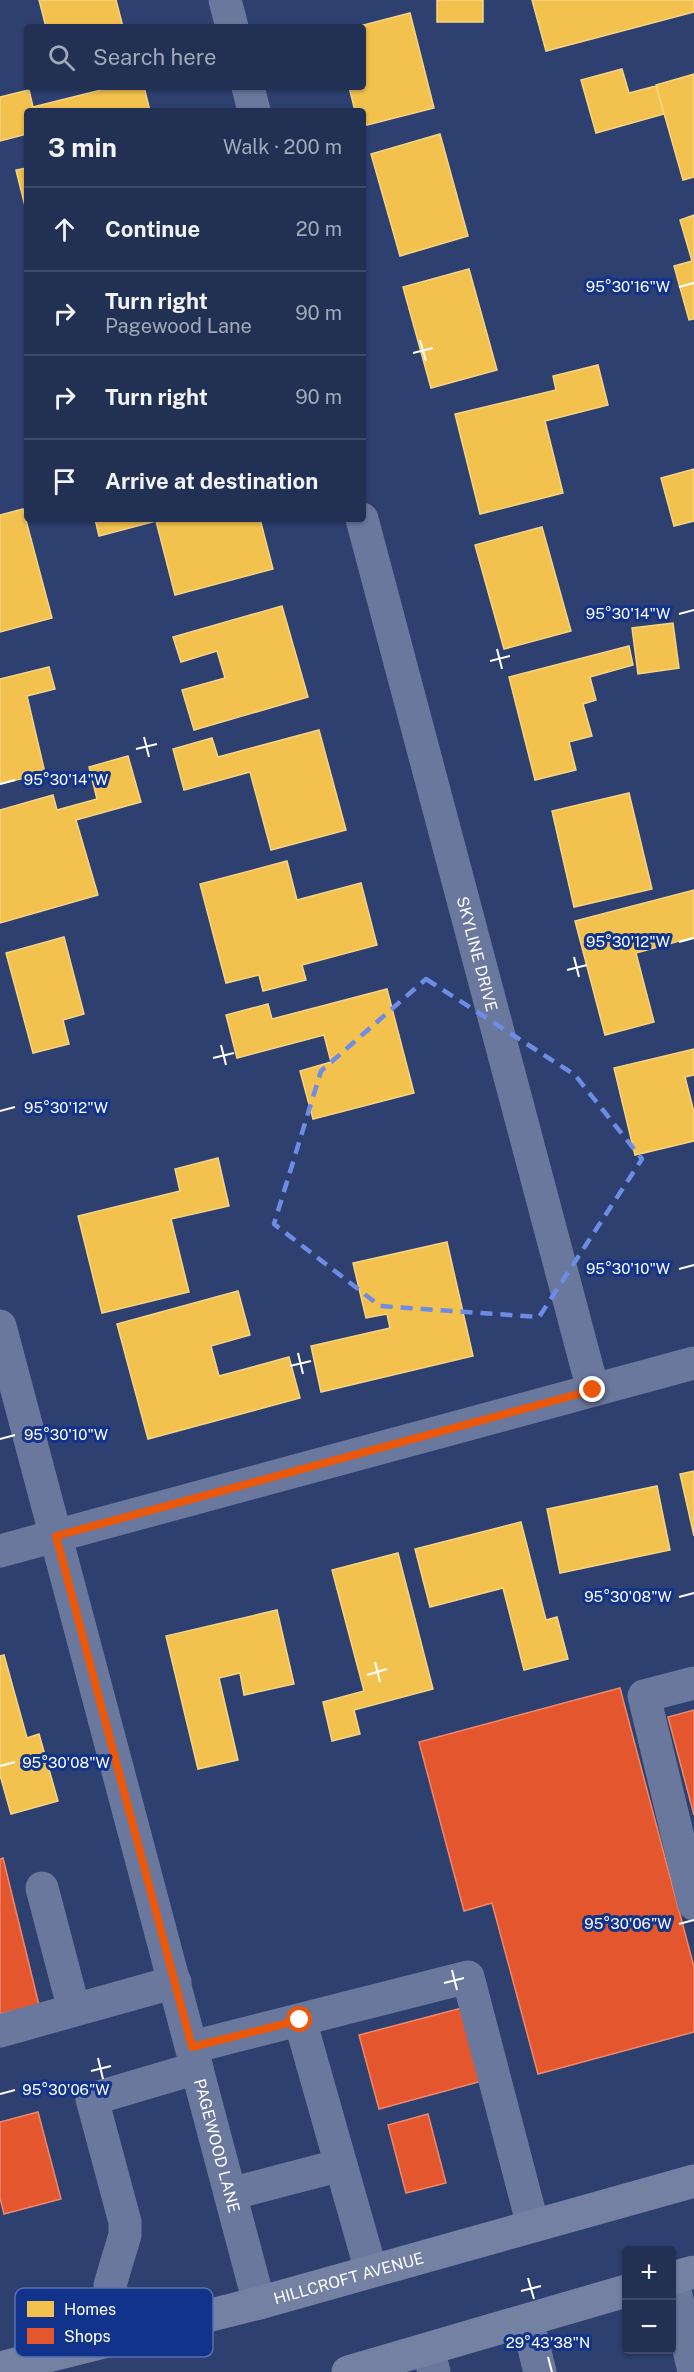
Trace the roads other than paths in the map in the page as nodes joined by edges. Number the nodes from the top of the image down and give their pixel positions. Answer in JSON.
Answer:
{"nodes":[{"id":1,"x":225,"y":0,"type":"edge"},
{"id":2,"x":231,"y":24,"type":"edge"},
{"id":3,"x":249,"y":90,"type":"edge"},
{"id":4,"x":253,"y":108,"type":"edge"},
{"id":5,"x":363,"y":522,"type":"edge"},
{"id":6,"x":0,"y":1326,"type":"edge"},
{"id":7,"x":694,"y":1362,"type":"edge"},
{"id":8,"x":593,"y":1390,"type":"junction"},
{"id":9,"x":56,"y":1536,"type":"junction"},
{"id":10,"x":0,"y":1551,"type":"edge"},
{"id":11,"x":694,"y":1683,"type":"edge"},
{"id":12,"x":42,"y":1888,"type":"dead end"},
{"id":13,"x":694,"y":1904,"type":"edge"},
{"id":14,"x":175,"y":1982,"type":"junction"},
{"id":15,"x":74,"y":2010,"type":"junction"},
{"id":16,"x":300,"y":2020,"type":"junction"},
{"id":17,"x":0,"y":2031,"type":"edge"},
{"id":18,"x":195,"y":2057,"type":"junction"},
{"id":19,"x":340,"y":2165,"type":"junction"},
{"id":20,"x":694,"y":2181,"type":"edge"},
{"id":21,"x":230,"y":2194,"type":"junction"},
{"id":22,"x":533,"y":2226,"type":"junction"},
{"id":23,"x":371,"y":2271,"type":"junction"},
{"id":24,"x":694,"y":2272,"type":"edge"},
{"id":25,"x":676,"y":2277,"type":"edge"},
{"id":26,"x":111,"y":2288,"type":"edge"},
{"id":27,"x":622,"y":2292,"type":"edge"},
{"id":28,"x":676,"y":2295,"type":"edge"},
{"id":29,"x":260,"y":2303,"type":"junction"},
{"id":30,"x":213,"y":2315,"type":"edge"},
{"id":31,"x":527,"y":2320,"type":"junction"},
{"id":32,"x":44,"y":2357,"type":"edge"},
{"id":33,"x":431,"y":2360,"type":"edge"},
{"id":34,"x":0,"y":2368,"type":"edge"},
{"id":35,"x":694,"y":2371,"type":"edge"},
{"id":36,"x":348,"y":2372,"type":"edge"},
{"id":37,"x":540,"y":2372,"type":"edge"}],
"edges":[{"from":1,"to":2,"type":"street"},
{"from":3,"to":4,"type":"street"},
{"from":5,"to":8,"type":"street","name":"SKYLINE DRIVE"},
{"from":6,"to":9,"type":"street","name":"PAGEWOOD LANE"},
{"from":7,"to":8,"type":"street"},
{"from":8,"to":9,"type":"street"},
{"from":9,"to":10,"type":"street"},
{"from":9,"to":14,"type":"street","name":"PAGEWOOD LANE"},
{"from":11,"to":13,"type":"street"},
{"from":12,"to":15,"type":"street"},
{"from":14,"to":15,"type":"street"},
{"from":14,"to":18,"type":"street","name":"PAGEWOOD LANE"},
{"from":15,"to":17,"type":"street"},
{"from":16,"to":18,"type":"street"},
{"from":16,"to":19,"type":"street"},
{"from":16,"to":22,"type":"street"},
{"from":18,"to":21,"type":"street","name":"PAGEWOOD LANE"},
{"from":18,"to":26,"type":"street"},
{"from":19,"to":21,"type":"street"},
{"from":19,"to":23,"type":"street"},
{"from":20,"to":22,"type":"main road","name":"HILLCROFT AVENUE"},
{"from":21,"to":29,"type":"street","name":"PAGEWOOD LANE"},
{"from":22,"to":23,"type":"main road","name":"HILLCROFT AVENUE"},
{"from":23,"to":29,"type":"main road","name":"HILLCROFT AVENUE"},
{"from":24,"to":25,"type":"main road"},
{"from":27,"to":31,"type":"main road"},
{"from":28,"to":35,"type":"street"},
{"from":29,"to":30,"type":"main road","name":"HILLCROFT AVENUE"},
{"from":31,"to":33,"type":"main road"},
{"from":31,"to":37,"type":"street"},
{"from":32,"to":34,"type":"main road","name":"HILLCROFT AVENUE"},
{"from":33,"to":36,"type":"main road"}]}
